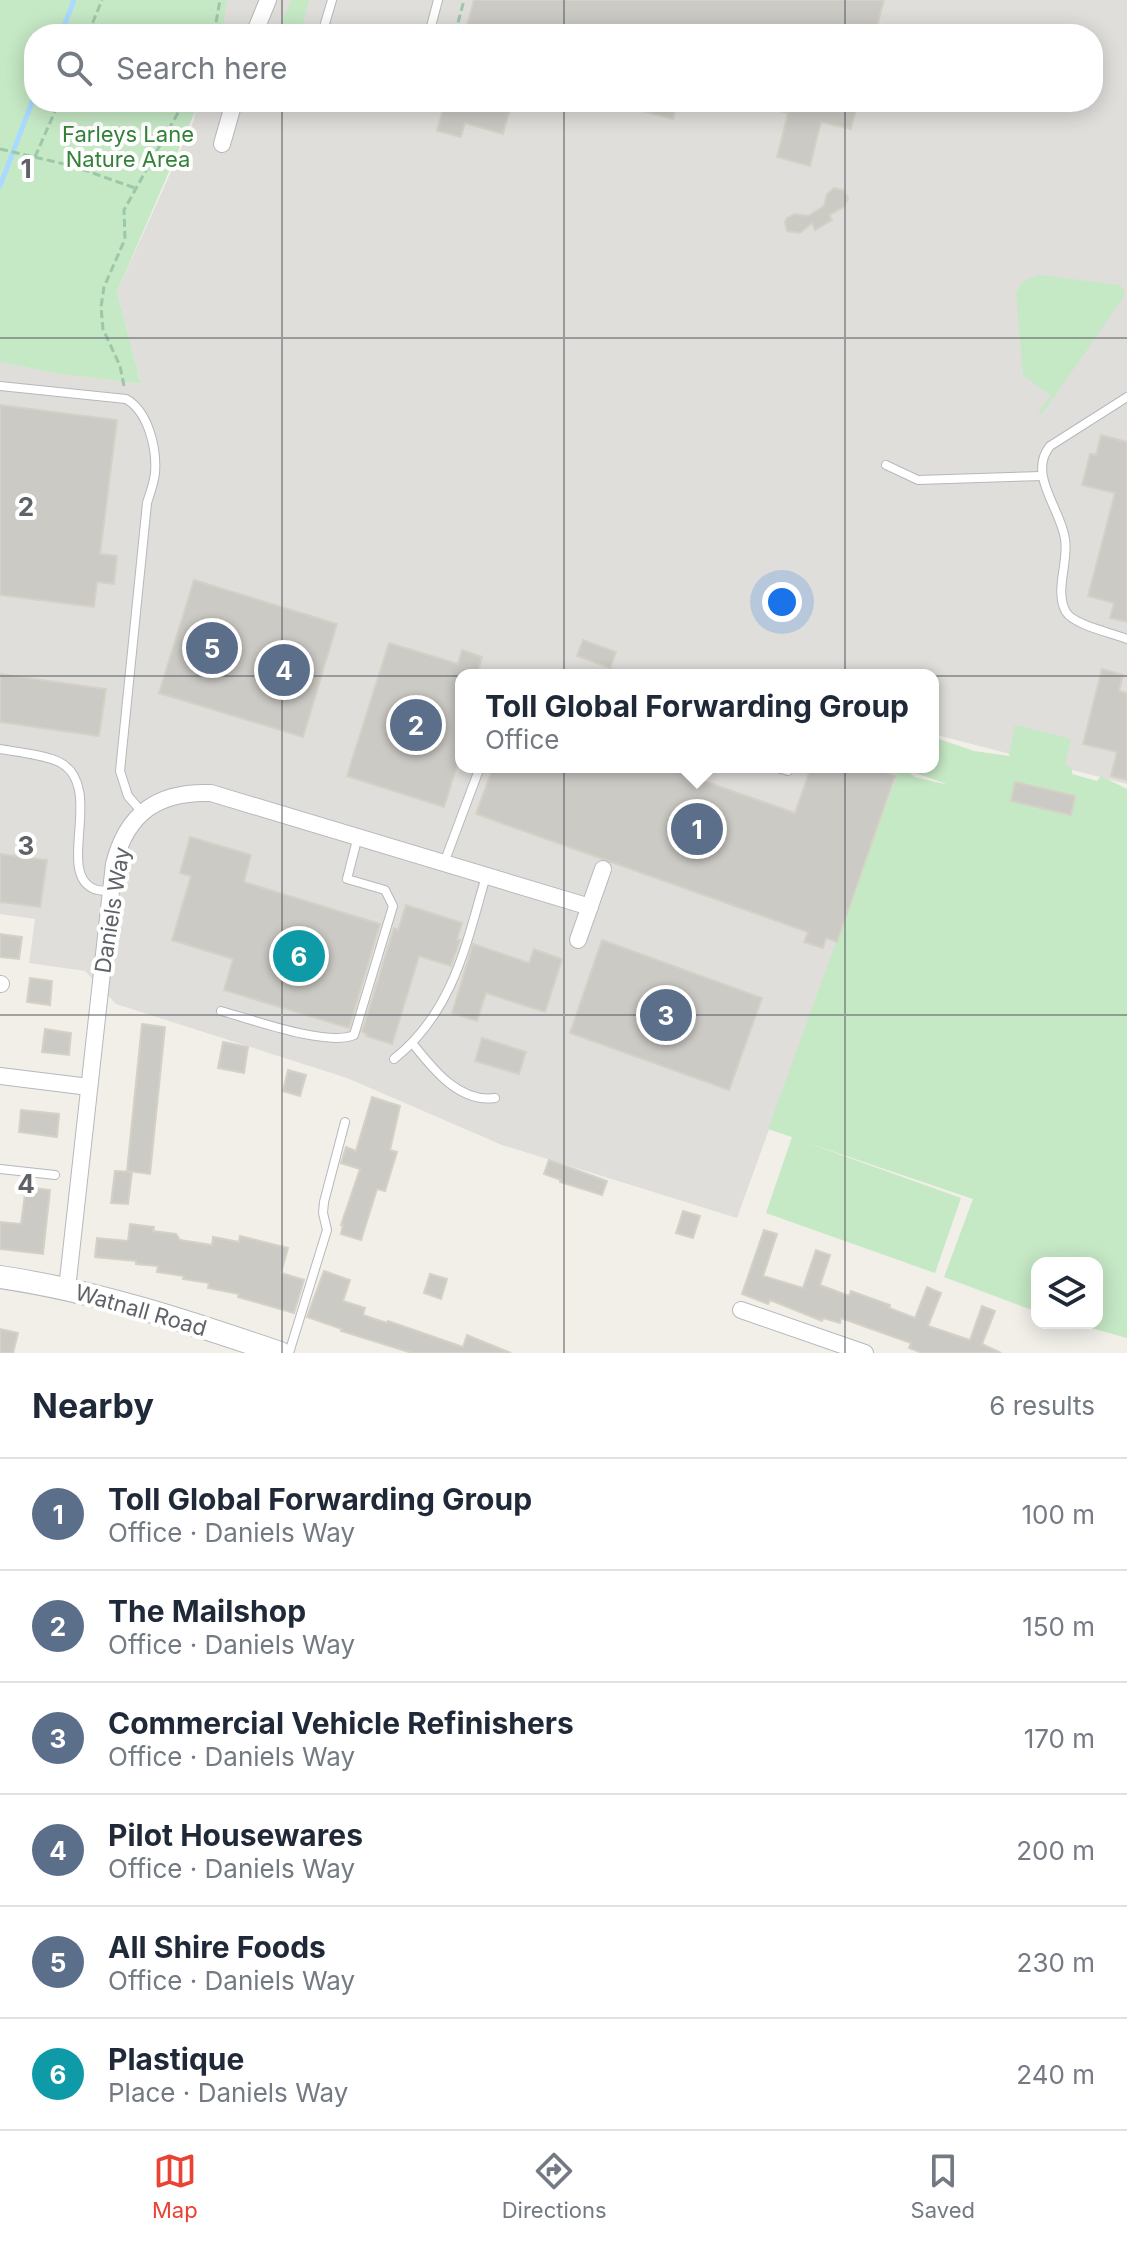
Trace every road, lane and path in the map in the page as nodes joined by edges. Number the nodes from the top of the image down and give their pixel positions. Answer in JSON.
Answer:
{"nodes":[{"id":1,"x":102,"y":0,"type":"edge"},
{"id":2,"x":220,"y":0,"type":"edge"},
{"id":3,"x":268,"y":0,"type":"edge"},
{"id":4,"x":332,"y":0,"type":"edge"},
{"id":5,"x":438,"y":0,"type":"edge"},
{"id":6,"x":464,"y":0,"type":"edge"},
{"id":7,"x":92,"y":24,"type":"edge"},
{"id":8,"x":216,"y":24,"type":"edge"},
{"id":9,"x":258,"y":24,"type":"edge"},
{"id":10,"x":325,"y":24,"type":"edge"},
{"id":11,"x":432,"y":24,"type":"edge"},
{"id":12,"x":458,"y":24,"type":"edge"},
{"id":13,"x":55,"y":112,"type":"edge"},
{"id":14,"x":178,"y":112,"type":"edge"},
{"id":15,"x":231,"y":112,"type":"edge"},
{"id":16,"x":222,"y":144,"type":"dead end"},
{"id":17,"x":0,"y":149,"type":"edge"},
{"id":18,"x":35,"y":157,"type":"junction"},
{"id":19,"x":135,"y":188,"type":"junction"},
{"id":20,"x":0,"y":386,"type":"edge"},
{"id":21,"x":1127,"y":397,"type":"edge"},
{"id":22,"x":126,"y":399,"type":"junction"},
{"id":23,"x":886,"y":465,"type":"dead end"},
{"id":24,"x":1042,"y":476,"type":"junction"},
{"id":25,"x":1127,"y":639,"type":"edge"},
{"id":26,"x":0,"y":749,"type":"edge"},
{"id":27,"x":478,"y":773,"type":"edge"},
{"id":28,"x":142,"y":812,"type":"junction"},
{"id":29,"x":358,"y":836,"type":"junction"},
{"id":30,"x":444,"y":863,"type":"junction"},
{"id":31,"x":603,"y":869,"type":"dead end"},
{"id":32,"x":486,"y":875,"type":"junction"},
{"id":33,"x":111,"y":892,"type":"junction"},
{"id":34,"x":590,"y":907,"type":"junction"},
{"id":35,"x":578,"y":940,"type":"dead end"},
{"id":36,"x":221,"y":1011,"type":"dead end"},
{"id":37,"x":413,"y":1044,"type":"junction"},
{"id":38,"x":394,"y":1059,"type":"dead end"},
{"id":39,"x":0,"y":1076,"type":"edge"},
{"id":40,"x":89,"y":1087,"type":"junction"},
{"id":41,"x":495,"y":1098,"type":"dead end"},
{"id":42,"x":345,"y":1122,"type":"dead end"},
{"id":43,"x":0,"y":1169,"type":"edge"},
{"id":44,"x":55,"y":1175,"type":"dead end"},
{"id":45,"x":0,"y":1277,"type":"edge"},
{"id":46,"x":67,"y":1289,"type":"junction"},
{"id":47,"x":741,"y":1310,"type":"dead end"},
{"id":48,"x":280,"y":1353,"type":"edge"},
{"id":49,"x":289,"y":1353,"type":"edge"},
{"id":50,"x":865,"y":1353,"type":"edge"}],
"edges":[{"from":1,"to":7,"type":"path"},
{"from":2,"to":8,"type":"path"},
{"from":3,"to":9,"type":"street"},
{"from":4,"to":10,"type":"lane"},
{"from":5,"to":11,"type":"lane"},
{"from":6,"to":12,"type":"path"},
{"from":13,"to":18,"type":"path"},
{"from":14,"to":19,"type":"path"},
{"from":15,"to":16,"type":"street"},
{"from":17,"to":18,"type":"path"},
{"from":18,"to":19,"type":"path"},
{"from":19,"to":22,"type":"path"},
{"from":20,"to":22,"type":"lane"},
{"from":21,"to":24,"type":"lane"},
{"from":22,"to":28,"type":"lane"},
{"from":23,"to":24,"type":"lane"},
{"from":24,"to":25,"type":"lane"},
{"from":26,"to":33,"type":"lane"},
{"from":27,"to":30,"type":"lane"},
{"from":28,"to":29,"type":"street"},
{"from":28,"to":33,"type":"street","name":"Daniels Way"},
{"from":29,"to":30,"type":"street"},
{"from":29,"to":36,"type":"lane"},
{"from":30,"to":32,"type":"street"},
{"from":31,"to":34,"type":"street"},
{"from":32,"to":34,"type":"street"},
{"from":32,"to":37,"type":"lane"},
{"from":33,"to":40,"type":"street","name":"Daniels Way"},
{"from":34,"to":35,"type":"street"},
{"from":37,"to":38,"type":"lane"},
{"from":37,"to":41,"type":"lane"},
{"from":39,"to":40,"type":"street"},
{"from":40,"to":46,"type":"street","name":"Daniels Way"},
{"from":42,"to":49,"type":"lane"},
{"from":43,"to":44,"type":"lane"},
{"from":45,"to":46,"type":"main road","name":"Watnall Road"},
{"from":46,"to":48,"type":"main road","name":"Watnall Road"},
{"from":47,"to":50,"type":"street"}]}
